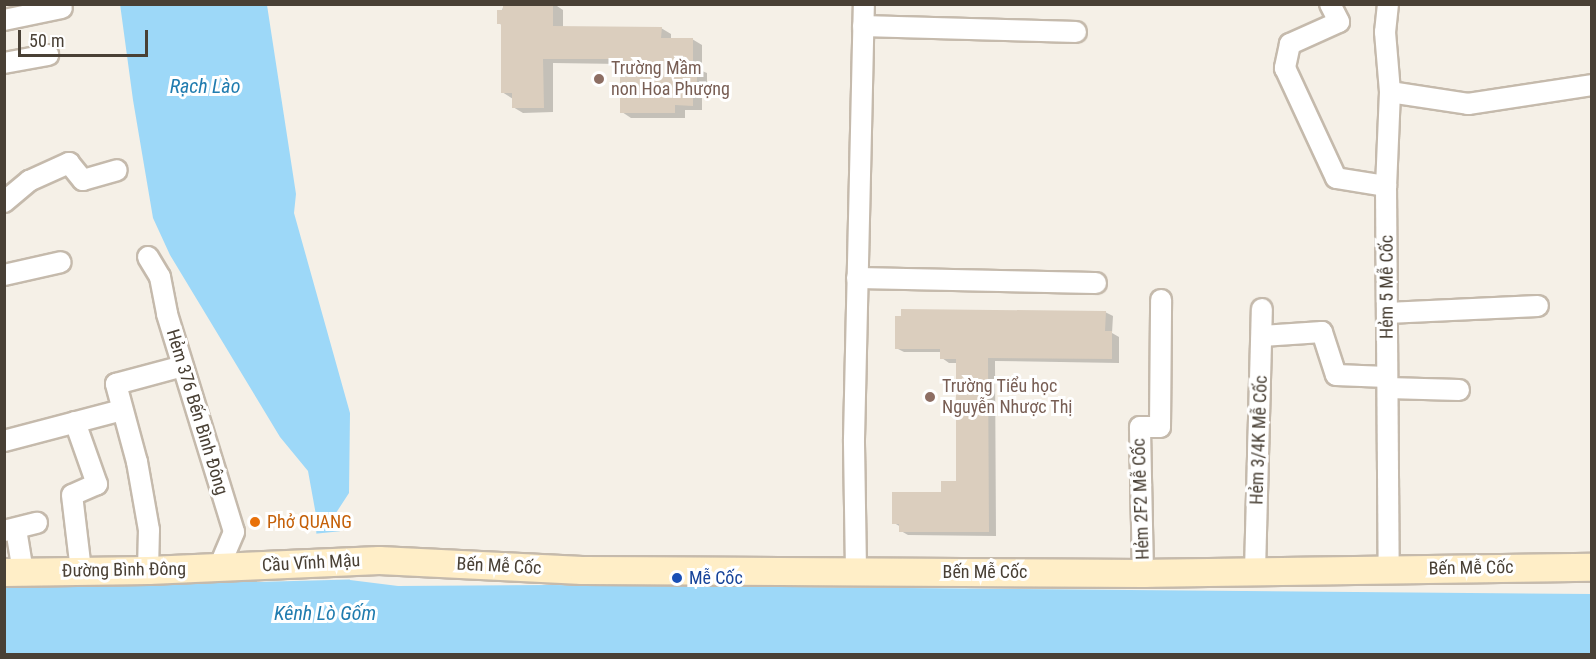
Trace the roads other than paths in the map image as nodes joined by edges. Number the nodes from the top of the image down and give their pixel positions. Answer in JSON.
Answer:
{"nodes":[{"id":1,"x":864,"y":4,"type":"edge"},
{"id":2,"x":1330,"y":4,"type":"edge"},
{"id":3,"x":1388,"y":4,"type":"edge"},
{"id":4,"x":62,"y":8,"type":"dead end"},
{"id":5,"x":4,"y":20,"type":"edge"},
{"id":6,"x":863,"y":26,"type":"junction"},
{"id":7,"x":1076,"y":32,"type":"dead end"},
{"id":8,"x":48,"y":55,"type":"dead end"},
{"id":9,"x":4,"y":63,"type":"edge"},
{"id":10,"x":1592,"y":85,"type":"edge"},
{"id":11,"x":1390,"y":92,"type":"junction"},
{"id":12,"x":117,"y":171,"type":"dead end"},
{"id":13,"x":1386,"y":186,"type":"junction"},
{"id":14,"x":4,"y":202,"type":"edge"},
{"id":15,"x":147,"y":257,"type":"dead end"},
{"id":16,"x":61,"y":262,"type":"dead end"},
{"id":17,"x":4,"y":275,"type":"edge"},
{"id":18,"x":857,"y":278,"type":"junction"},
{"id":19,"x":1096,"y":283,"type":"dead end"},
{"id":20,"x":1161,"y":300,"type":"dead end"},
{"id":21,"x":1538,"y":306,"type":"dead end"},
{"id":22,"x":1262,"y":309,"type":"dead end"},
{"id":23,"x":1387,"y":313,"type":"junction"},
{"id":24,"x":1262,"y":336,"type":"junction"},
{"id":25,"x":183,"y":366,"type":"junction"},
{"id":26,"x":1388,"y":383,"type":"junction"},
{"id":27,"x":1459,"y":390,"type":"dead end"},
{"id":28,"x":122,"y":410,"type":"junction"},
{"id":29,"x":75,"y":422,"type":"junction"},
{"id":30,"x":4,"y":441,"type":"edge"},
{"id":31,"x":37,"y":524,"type":"dead end"},
{"id":32,"x":10,"y":530,"type":"edge"},
{"id":33,"x":379,"y":560,"type":"joint"},
{"id":34,"x":231,"y":567,"type":"junction"},
{"id":35,"x":1592,"y":567,"type":"edge"},
{"id":36,"x":148,"y":570,"type":"junction"},
{"id":37,"x":1389,"y":570,"type":"junction"},
{"id":38,"x":81,"y":571,"type":"junction"},
{"id":39,"x":14,"y":572,"type":"edge"},
{"id":40,"x":856,"y":572,"type":"junction"},
{"id":41,"x":1255,"y":572,"type":"junction"},
{"id":42,"x":1143,"y":573,"type":"junction"}],
"edges":[{"from":1,"to":6,"type":"street"},
{"from":2,"to":13,"type":"street"},
{"from":3,"to":11,"type":"street","name":"Hẻm 5 Mễ Cốc"},
{"from":4,"to":5,"type":"street"},
{"from":6,"to":7,"type":"street"},
{"from":6,"to":18,"type":"street"},
{"from":8,"to":9,"type":"street"},
{"from":10,"to":11,"type":"street"},
{"from":11,"to":13,"type":"street","name":"Hẻm 5 Mễ Cốc"},
{"from":12,"to":14,"type":"street"},
{"from":13,"to":23,"type":"street","name":"Hẻm 5 Mễ Cốc"},
{"from":15,"to":25,"type":"street","name":"Hẻm 376 Bến Bình Đông"},
{"from":16,"to":17,"type":"street"},
{"from":18,"to":19,"type":"street"},
{"from":18,"to":40,"type":"street"},
{"from":20,"to":42,"type":"street","name":"Hẻm 2F2 Mễ Cốc"},
{"from":21,"to":23,"type":"street"},
{"from":22,"to":24,"type":"street","name":"Hẻm 3/4K Mễ Cốc"},
{"from":23,"to":26,"type":"street","name":"Hẻm 5 Mễ Cốc"},
{"from":24,"to":26,"type":"street"},
{"from":24,"to":41,"type":"street","name":"Hẻm 3/4K Mễ Cốc"},
{"from":25,"to":28,"type":"street"},
{"from":25,"to":34,"type":"street","name":"Hẻm 376 Bến Bình Đông"},
{"from":26,"to":27,"type":"street"},
{"from":26,"to":37,"type":"street","name":"Hẻm 5 Mễ Cốc"},
{"from":28,"to":29,"type":"street"},
{"from":28,"to":36,"type":"street"},
{"from":29,"to":30,"type":"street"},
{"from":29,"to":38,"type":"street"},
{"from":31,"to":32,"type":"street"},
{"from":32,"to":39,"type":"street"},
{"from":33,"to":34,"type":"street","name":"Cầu Vĩnh Mậu"},
{"from":33,"to":40,"type":"street","name":"Bến Mễ Cốc"},
{"from":34,"to":36,"type":"street","name":"Đường Bình Đông"},
{"from":35,"to":37,"type":"street","name":"Bến Mễ Cốc"},
{"from":36,"to":38,"type":"street","name":"Đường Bình Đông"},
{"from":37,"to":41,"type":"street","name":"Bến Mễ Cốc"},
{"from":38,"to":39,"type":"street","name":"Đường Bình Đông"},
{"from":40,"to":42,"type":"street","name":"Bến Mễ Cốc"},
{"from":41,"to":42,"type":"street","name":"Bến Mễ Cốc"}]}
